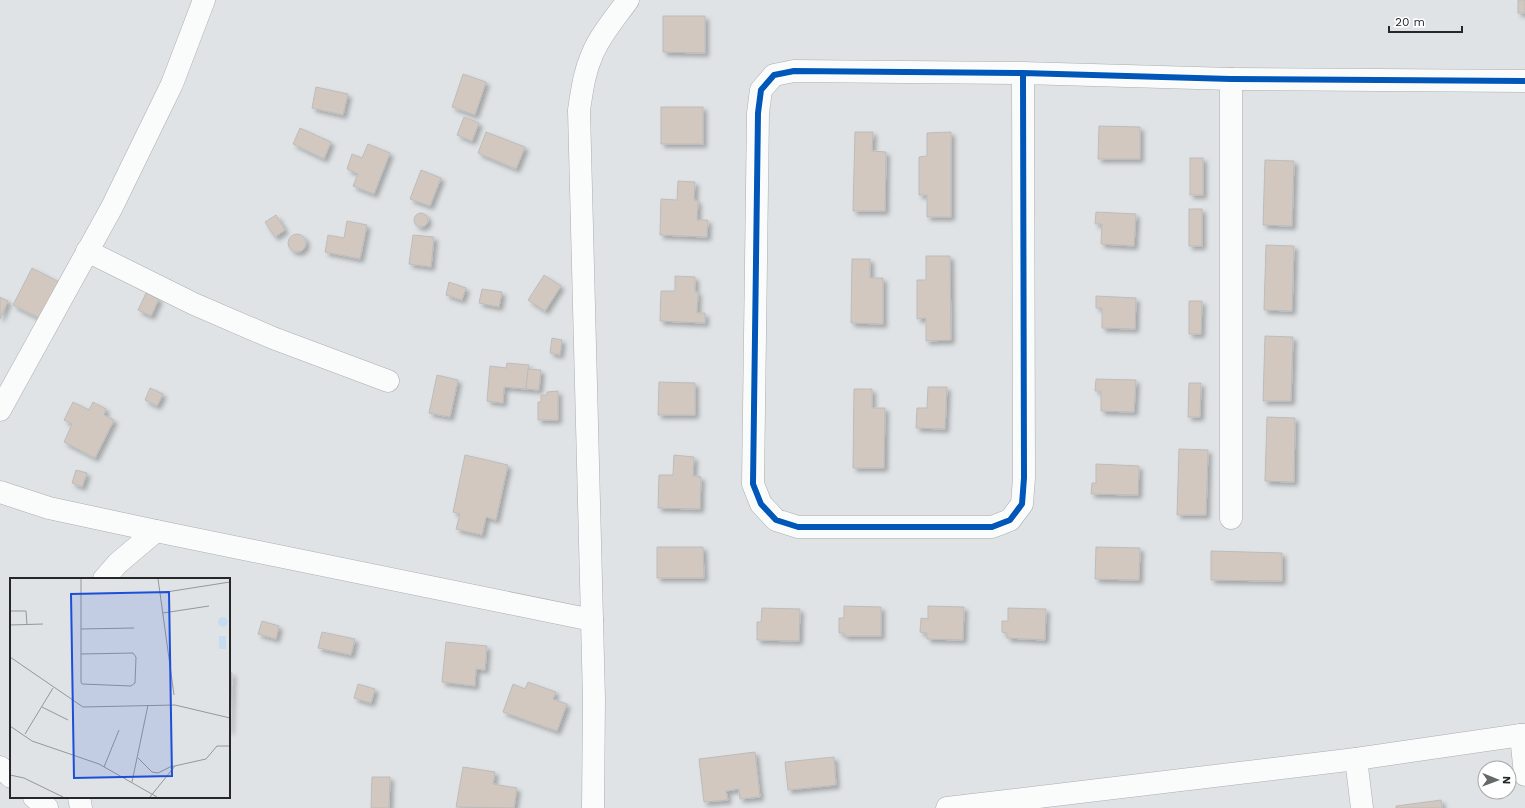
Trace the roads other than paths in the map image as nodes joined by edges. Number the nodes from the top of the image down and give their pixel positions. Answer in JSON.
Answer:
{"nodes":[{"id":1,"x":204,"y":0,"type":"edge"},
{"id":2,"x":628,"y":0,"type":"edge"},
{"id":3,"x":1022,"y":74,"type":"junction"},
{"id":4,"x":1231,"y":79,"type":"junction"},
{"id":5,"x":1525,"y":81,"type":"edge"},
{"id":6,"x":87,"y":251,"type":"junction"},
{"id":7,"x":388,"y":382,"type":"dead end"},
{"id":8,"x":0,"y":410,"type":"edge"},
{"id":9,"x":0,"y":492,"type":"edge"},
{"id":10,"x":1230,"y":518,"type":"dead end"},
{"id":11,"x":156,"y":531,"type":"junction"},
{"id":12,"x":105,"y":578,"type":"edge"},
{"id":13,"x":592,"y":620,"type":"junction"},
{"id":14,"x":1523,"y":735,"type":"edge"},
{"id":15,"x":1356,"y":759,"type":"junction"},
{"id":16,"x":0,"y":767,"type":"edge"},
{"id":17,"x":1525,"y":775,"type":"edge"},
{"id":18,"x":10,"y":776,"type":"edge"},
{"id":19,"x":35,"y":798,"type":"edge"},
{"id":20,"x":79,"y":798,"type":"edge"},
{"id":21,"x":47,"y":808,"type":"edge"},
{"id":22,"x":80,"y":808,"type":"edge"},
{"id":23,"x":592,"y":808,"type":"edge"},
{"id":24,"x":947,"y":808,"type":"edge"},
{"id":25,"x":1362,"y":808,"type":"edge"}],
"edges":[{"from":1,"to":6,"type":"street"},
{"from":2,"to":13,"type":"street"},
{"from":3,"to":3,"type":"street"},
{"from":3,"to":4,"type":"street"},
{"from":4,"to":5,"type":"street"},
{"from":4,"to":10,"type":"street"},
{"from":6,"to":7,"type":"street"},
{"from":6,"to":8,"type":"street"},
{"from":9,"to":11,"type":"street"},
{"from":11,"to":12,"type":"street"},
{"from":11,"to":13,"type":"street"},
{"from":13,"to":23,"type":"street"},
{"from":14,"to":15,"type":"street"},
{"from":14,"to":17,"type":"street"},
{"from":15,"to":24,"type":"street"},
{"from":15,"to":25,"type":"street"},
{"from":16,"to":18,"type":"street"},
{"from":19,"to":21,"type":"street"},
{"from":20,"to":22,"type":"street"}]}
